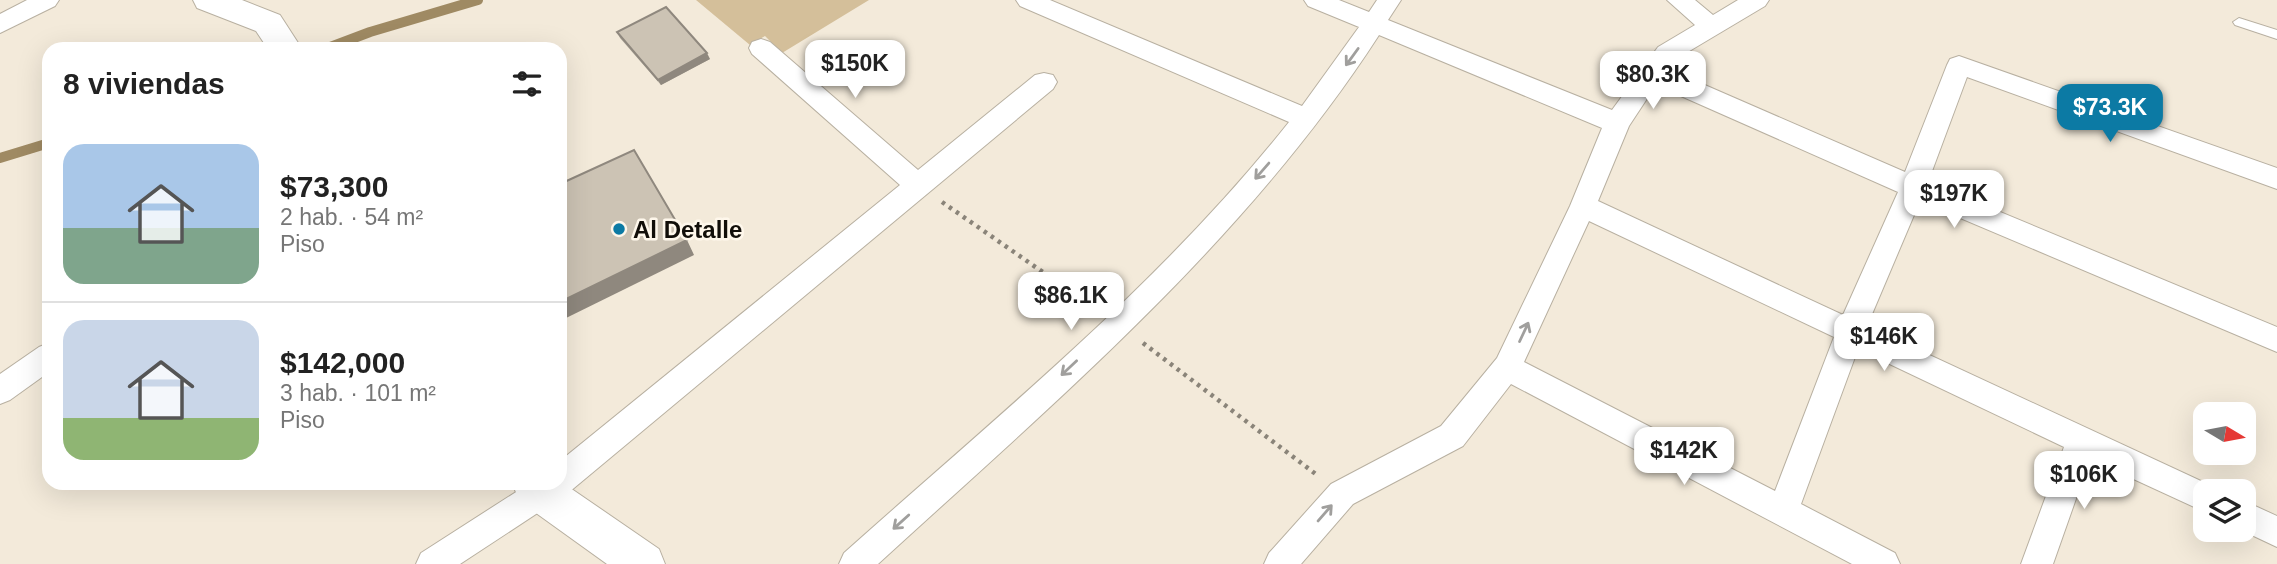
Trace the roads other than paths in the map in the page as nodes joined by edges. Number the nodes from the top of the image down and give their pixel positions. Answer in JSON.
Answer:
{"nodes":[{"id":1,"x":47,"y":0,"type":"edge"},
{"id":2,"x":209,"y":0,"type":"edge"},
{"id":3,"x":1028,"y":0,"type":"edge"},
{"id":4,"x":1316,"y":0,"type":"edge"},
{"id":5,"x":1389,"y":0,"type":"edge"},
{"id":6,"x":1679,"y":0,"type":"edge"},
{"id":7,"x":1758,"y":0,"type":"edge"},
{"id":8,"x":2238,"y":22,"type":"dead end"},
{"id":9,"x":1376,"y":23,"type":"junction"},
{"id":10,"x":0,"y":24,"type":"edge"},
{"id":11,"x":1713,"y":27,"type":"junction"},
{"id":12,"x":2277,"y":35,"type":"edge"},
{"id":13,"x":280,"y":42,"type":"edge"},
{"id":14,"x":761,"y":48,"type":"dead end"},
{"id":15,"x":1651,"y":72,"type":"junction"},
{"id":16,"x":1044,"y":82,"type":"dead end"},
{"id":17,"x":1307,"y":119,"type":"junction"},
{"id":18,"x":1617,"y":123,"type":"junction"},
{"id":19,"x":2277,"y":179,"type":"edge"},
{"id":20,"x":918,"y":186,"type":"junction"},
{"id":21,"x":1913,"y":187,"type":"junction"},
{"id":22,"x":1583,"y":206,"type":"junction"},
{"id":23,"x":1851,"y":330,"type":"junction"},
{"id":24,"x":2277,"y":340,"type":"edge"},
{"id":25,"x":42,"y":361,"type":"edge"},
{"id":26,"x":1507,"y":367,"type":"junction"},
{"id":27,"x":0,"y":391,"type":"edge"},
{"id":28,"x":2082,"y":439,"type":"junction"},
{"id":29,"x":567,"y":470,"type":"edge"},
{"id":30,"x":541,"y":490,"type":"edge"},
{"id":31,"x":554,"y":490,"type":"edge"},
{"id":32,"x":2193,"y":492,"type":"edge"},
{"id":33,"x":1783,"y":510,"type":"junction"},
{"id":34,"x":2256,"y":522,"type":"edge"},
{"id":35,"x":2277,"y":532,"type":"edge"},
{"id":36,"x":432,"y":564,"type":"edge"},
{"id":37,"x":643,"y":564,"type":"edge"},
{"id":38,"x":855,"y":564,"type":"edge"},
{"id":39,"x":1280,"y":564,"type":"edge"},
{"id":40,"x":1884,"y":564,"type":"edge"},
{"id":41,"x":2037,"y":564,"type":"edge"}],
"edges":[{"from":1,"to":10,"type":"street"},
{"from":2,"to":13,"type":"street"},
{"from":3,"to":17,"type":"street"},
{"from":4,"to":9,"type":"street"},
{"from":5,"to":9,"type":"street"},
{"from":6,"to":11,"type":"street"},
{"from":7,"to":11,"type":"street"},
{"from":8,"to":12,"type":"lane"},
{"from":9,"to":17,"type":"street","one_way":true},
{"from":9,"to":18,"type":"street"},
{"from":11,"to":15,"type":"street"},
{"from":14,"to":20,"type":"street"},
{"from":15,"to":18,"type":"street"},
{"from":15,"to":21,"type":"street"},
{"from":16,"to":20,"type":"street"},
{"from":17,"to":38,"type":"street","one_way":true},
{"from":18,"to":22,"type":"street"},
{"from":19,"to":21,"type":"street"},
{"from":20,"to":29,"type":"street"},
{"from":21,"to":23,"type":"street"},
{"from":21,"to":24,"type":"street"},
{"from":22,"to":23,"type":"street"},
{"from":26,"to":22,"type":"street","one_way":true},
{"from":23,"to":28,"type":"street"},
{"from":23,"to":33,"type":"street"},
{"from":25,"to":27,"type":"street"},
{"from":26,"to":33,"type":"street"},
{"from":39,"to":26,"type":"street","one_way":true},
{"from":28,"to":32,"type":"street"},
{"from":28,"to":41,"type":"street"},
{"from":30,"to":36,"type":"street"},
{"from":31,"to":37,"type":"street"},
{"from":33,"to":40,"type":"street"},
{"from":34,"to":35,"type":"street"}]}
